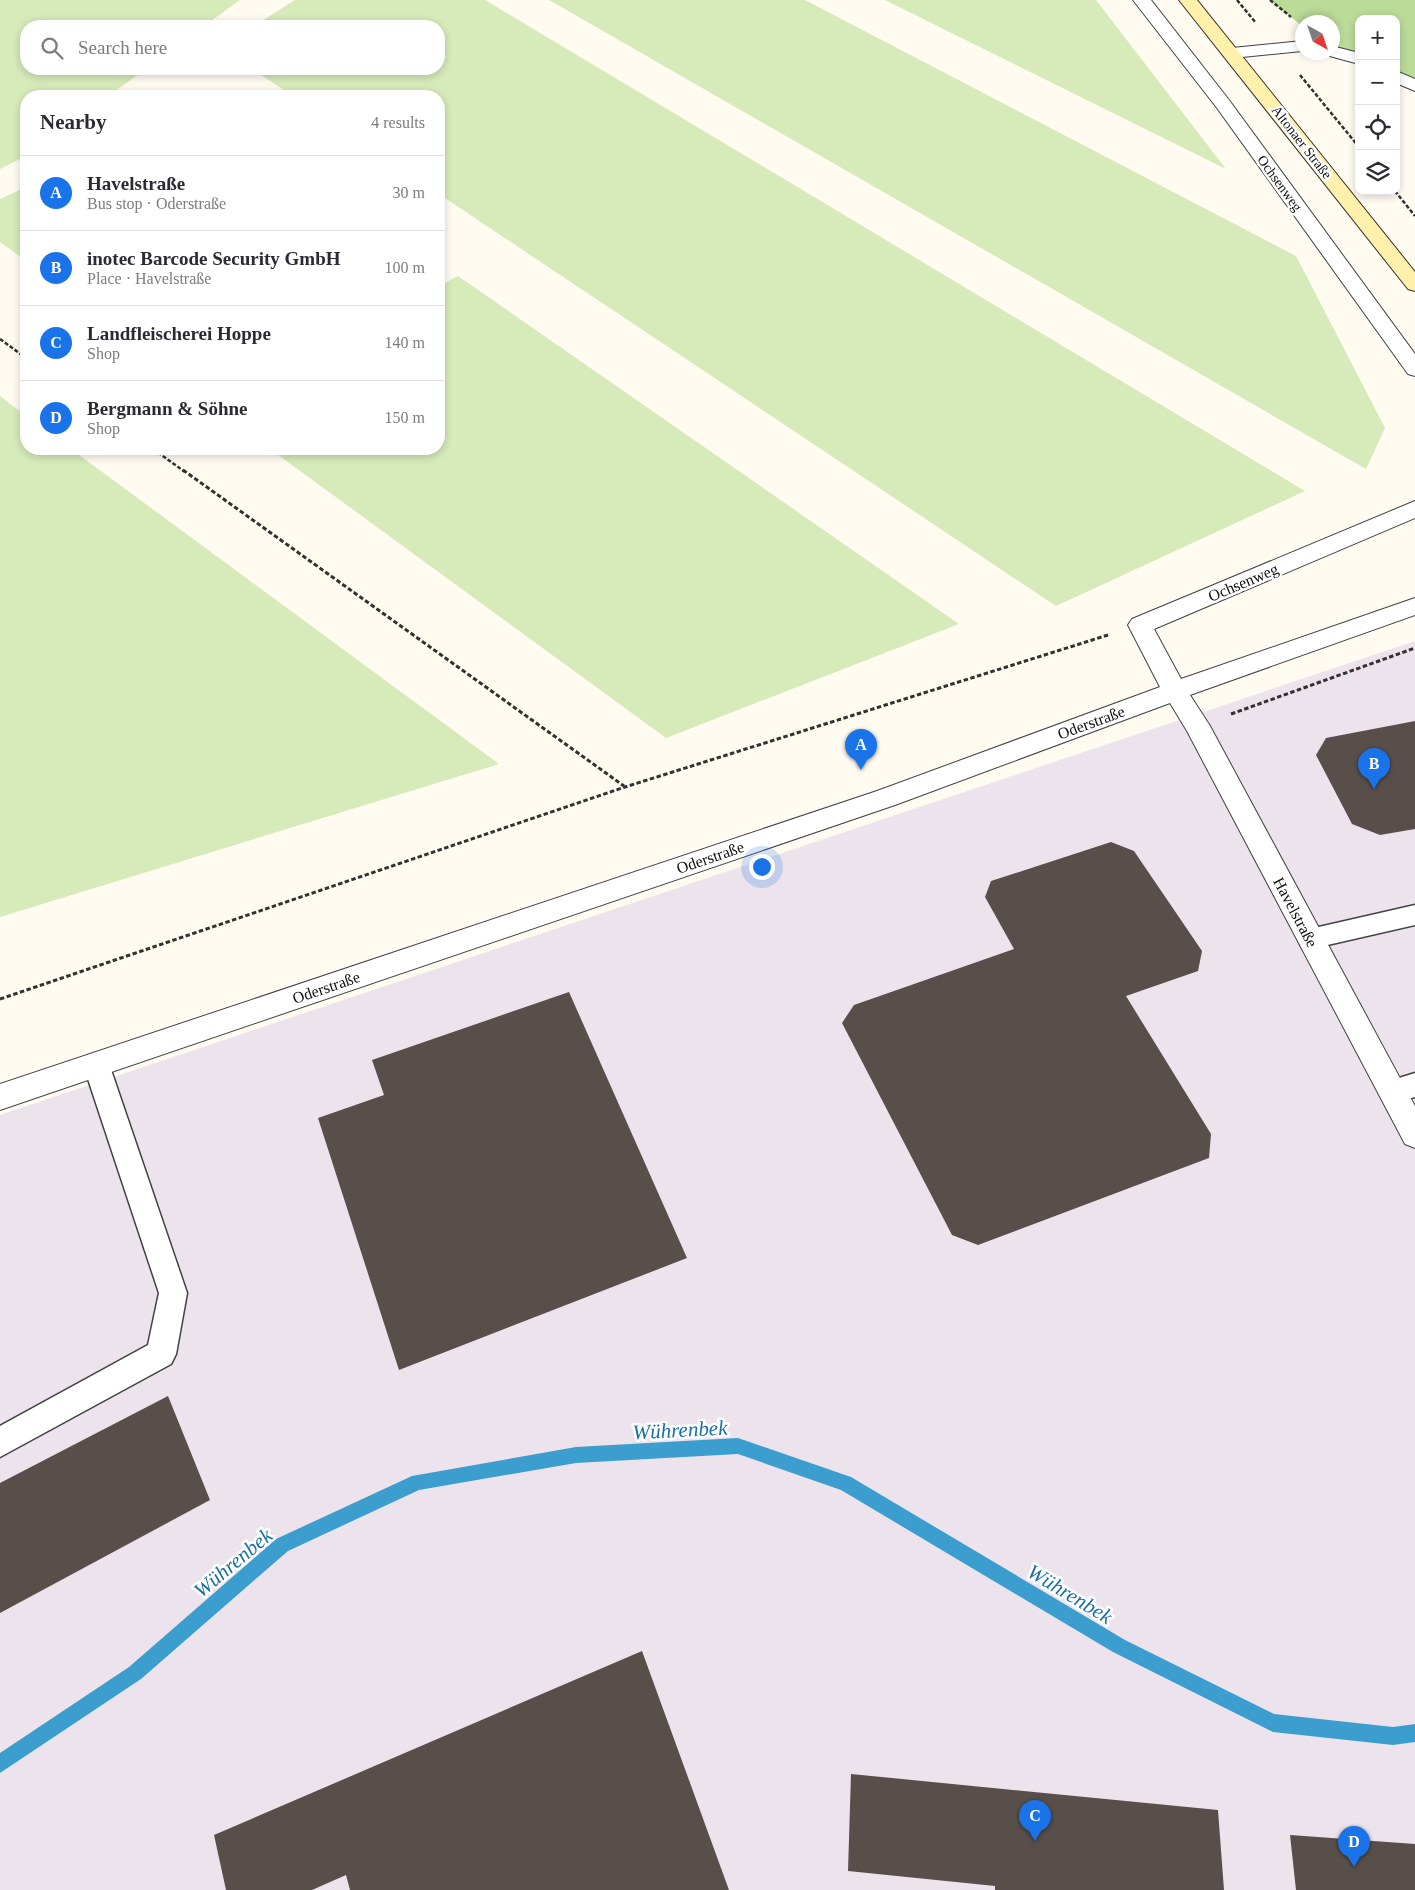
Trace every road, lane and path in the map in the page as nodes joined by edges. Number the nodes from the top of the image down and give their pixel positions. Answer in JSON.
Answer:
{"nodes":[{"id":1,"x":1142,"y":0,"type":"edge"},
{"id":2,"x":1188,"y":0,"type":"edge"},
{"id":3,"x":1270,"y":0,"type":"edge"},
{"id":4,"x":1295,"y":21,"type":"dead end"},
{"id":5,"x":1295,"y":46,"type":"edge"},
{"id":6,"x":1232,"y":53,"type":"junction"},
{"id":7,"x":1340,"y":53,"type":"edge"},
{"id":8,"x":1355,"y":58,"type":"edge"},
{"id":9,"x":1400,"y":78,"type":"edge"},
{"id":10,"x":1415,"y":86,"type":"edge"},
{"id":11,"x":1398,"y":195,"type":"edge"},
{"id":12,"x":1415,"y":216,"type":"edge"},
{"id":13,"x":1415,"y":285,"type":"edge"},
{"id":14,"x":0,"y":339,"type":"edge"},
{"id":15,"x":20,"y":354,"type":"edge"},
{"id":16,"x":1415,"y":369,"type":"edge"},
{"id":17,"x":161,"y":455,"type":"edge"},
{"id":18,"x":1415,"y":509,"type":"edge"},
{"id":19,"x":1415,"y":606,"type":"edge"},
{"id":20,"x":1140,"y":625,"type":"junction"},
{"id":21,"x":1415,"y":648,"type":"edge"},
{"id":22,"x":1174,"y":691,"type":"junction"},
{"id":23,"x":1197,"y":726,"type":"junction"},
{"id":24,"x":625,"y":787,"type":"junction"},
{"id":25,"x":1415,"y":915,"type":"edge"},
{"id":26,"x":1310,"y":939,"type":"junction"},
{"id":27,"x":0,"y":999,"type":"edge"},
{"id":28,"x":96,"y":1064,"type":"junction"},
{"id":29,"x":1403,"y":1088,"type":"edge"},
{"id":30,"x":0,"y":1097,"type":"edge"},
{"id":31,"x":1415,"y":1135,"type":"edge"},
{"id":32,"x":0,"y":1442,"type":"edge"}],
"edges":[{"from":1,"to":16,"type":"street","name":"Ochsenweg"},
{"from":2,"to":6,"type":"main road","name":"Altonaer Straße"},
{"from":3,"to":4,"type":"path"},
{"from":5,"to":6,"type":"street"},
{"from":6,"to":13,"type":"main road","name":"Altonaer Straße"},
{"from":7,"to":8,"type":"street"},
{"from":9,"to":10,"type":"street"},
{"from":11,"to":12,"type":"path"},
{"from":14,"to":15,"type":"path"},
{"from":17,"to":24,"type":"path"},
{"from":18,"to":20,"type":"street","name":"Ochsenweg"},
{"from":19,"to":22,"type":"street","name":"Oderstraße"},
{"from":20,"to":22,"type":"street"},
{"from":20,"to":24,"type":"path"},
{"from":21,"to":23,"type":"path"},
{"from":22,"to":23,"type":"street","name":"Havelstraße"},
{"from":22,"to":28,"type":"street","name":"Oderstraße"},
{"from":23,"to":26,"type":"street","name":"Havelstraße"},
{"from":24,"to":27,"type":"path"},
{"from":25,"to":26,"type":"lane"},
{"from":26,"to":29,"type":"street","name":"Havelstraße"},
{"from":28,"to":30,"type":"street","name":"Oderstraße"},
{"from":28,"to":32,"type":"lane"},
{"from":29,"to":31,"type":"street","name":"Havelstraße"}]}
